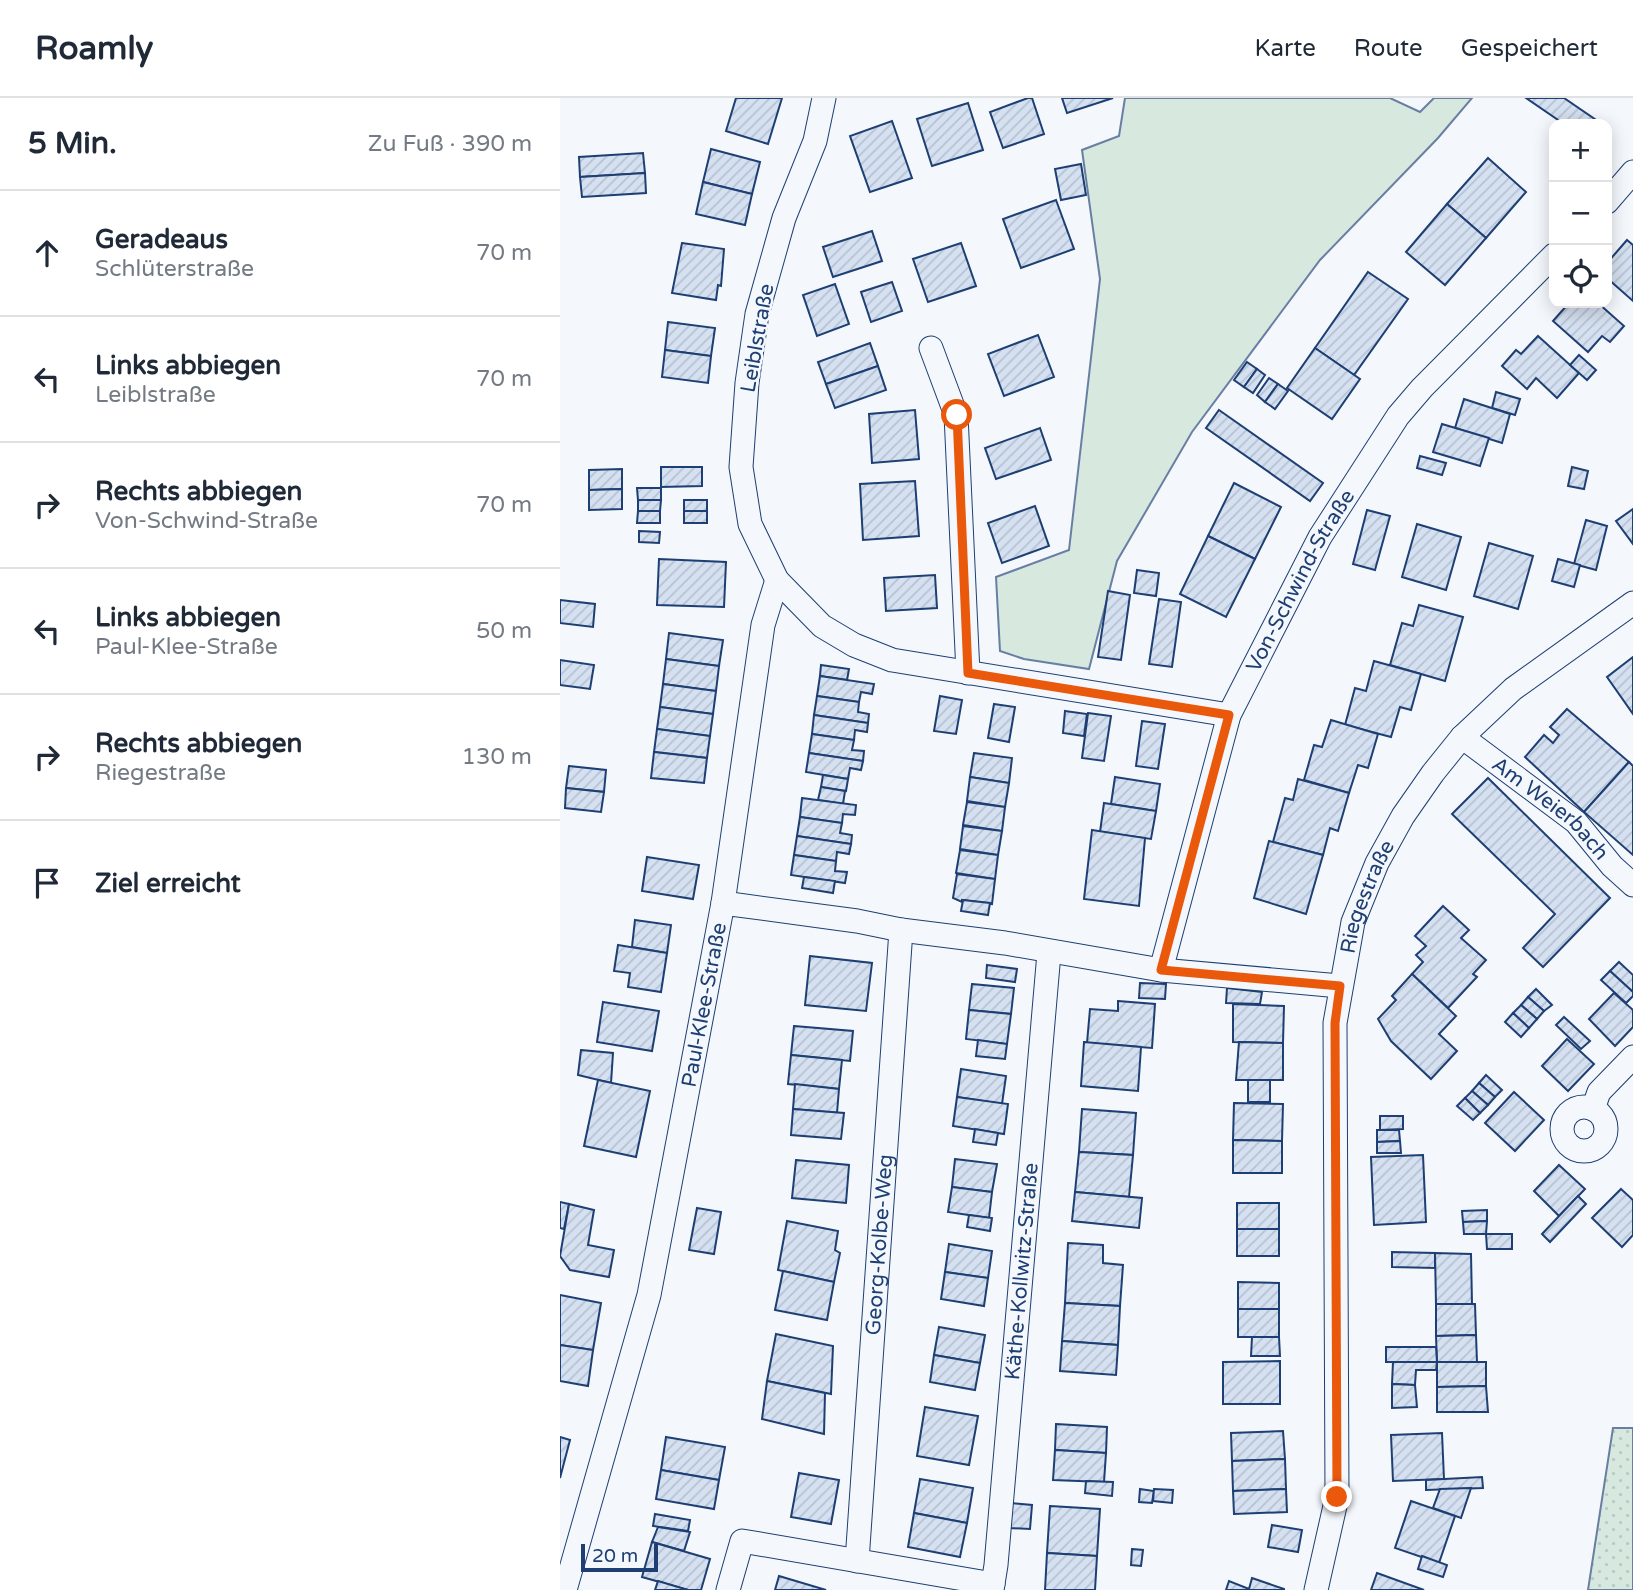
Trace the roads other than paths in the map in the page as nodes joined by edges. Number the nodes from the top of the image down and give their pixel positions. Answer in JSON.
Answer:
{"nodes":[{"id":1,"x":824,"y":98,"type":"edge"},
{"id":2,"x":1633,"y":172,"type":"edge"},
{"id":3,"x":1612,"y":196,"type":"edge"},
{"id":4,"x":1549,"y":260,"type":"edge"},
{"id":5,"x":930,"y":348,"type":"dead end"},
{"id":6,"x":777,"y":580,"type":"junction"},
{"id":7,"x":1633,"y":603,"type":"edge"},
{"id":8,"x":968,"y":673,"type":"junction"},
{"id":9,"x":1229,"y":715,"type":"junction"},
{"id":10,"x":1462,"y":737,"type":"junction"},
{"id":11,"x":1633,"y":885,"type":"edge"},
{"id":12,"x":723,"y":903,"type":"junction"},
{"id":13,"x":901,"y":930,"type":"junction"},
{"id":14,"x":1049,"y":953,"type":"junction"},
{"id":15,"x":1161,"y":970,"type":"junction"},
{"id":16,"x":1340,"y":986,"type":"junction"},
{"id":17,"x":1633,"y":1057,"type":"edge"},
{"id":18,"x":1593,"y":1109,"type":"dead end"},
{"id":19,"x":857,"y":1561,"type":"junction"},
{"id":20,"x":992,"y":1587,"type":"edge"},
{"id":21,"x":565,"y":1590,"type":"edge"},
{"id":22,"x":728,"y":1590,"type":"edge"},
{"id":23,"x":1317,"y":1590,"type":"edge"}],
"edges":[{"from":1,"to":6,"type":"street","name":"Leiblstraße"},
{"from":2,"to":3,"type":"street"},
{"from":4,"to":9,"type":"street","name":"Von-Schwind-Straße"},
{"from":5,"to":8,"type":"street"},
{"from":6,"to":8,"type":"street","name":"Leiblstraße"},
{"from":6,"to":12,"type":"street"},
{"from":7,"to":10,"type":"street","name":"Riegestraße"},
{"from":8,"to":9,"type":"street","name":"Leiblstraße"},
{"from":9,"to":15,"type":"street","name":"Von-Schwind-Straße"},
{"from":10,"to":11,"type":"street","name":"Am Weierbach"},
{"from":10,"to":16,"type":"street","name":"Riegestraße"},
{"from":12,"to":13,"type":"street","name":"Paul-Klee-Straße"},
{"from":12,"to":21,"type":"street","name":"Paul-Klee-Straße"},
{"from":13,"to":14,"type":"street","name":"Paul-Klee-Straße"},
{"from":13,"to":19,"type":"street","name":"Georg-Kolbe-Weg"},
{"from":14,"to":15,"type":"street","name":"Paul-Klee-Straße"},
{"from":14,"to":20,"type":"street","name":"Käthe-Kollwitz-Straße"},
{"from":15,"to":16,"type":"street","name":"Paul-Klee-Straße"},
{"from":16,"to":23,"type":"street","name":"Riegestraße"},
{"from":17,"to":18,"type":"street"},
{"from":19,"to":20,"type":"street"},
{"from":19,"to":22,"type":"street"}]}
